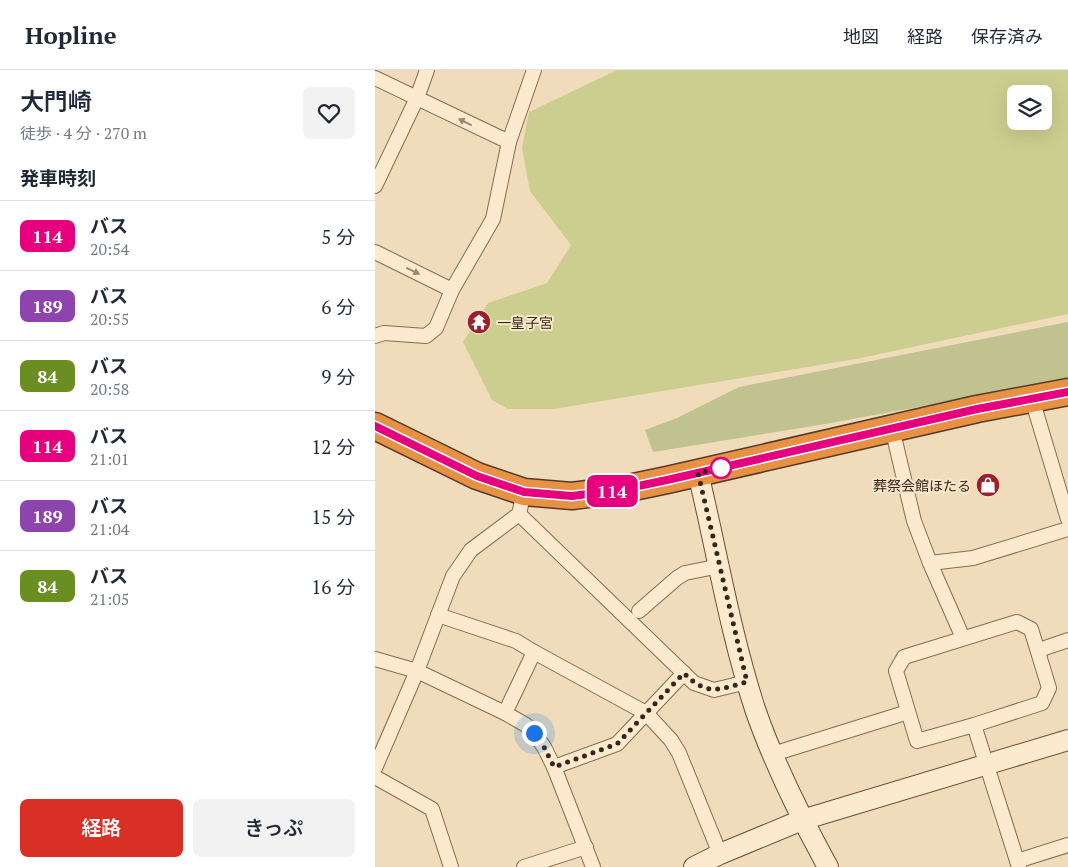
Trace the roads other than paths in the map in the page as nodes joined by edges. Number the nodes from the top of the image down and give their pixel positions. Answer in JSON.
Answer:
{"nodes":[{"id":1,"x":427,"y":70,"type":"edge"},
{"id":2,"x":534,"y":70,"type":"edge"},
{"id":3,"x":375,"y":78,"type":"edge"},
{"id":4,"x":417,"y":98,"type":"junction"},
{"id":5,"x":509,"y":142,"type":"junction"},
{"id":6,"x":375,"y":186,"type":"edge"},
{"id":7,"x":375,"y":252,"type":"edge"},
{"id":8,"x":452,"y":290,"type":"junction"},
{"id":9,"x":375,"y":336,"type":"edge"},
{"id":10,"x":1068,"y":392,"type":"edge"},
{"id":11,"x":1032,"y":399,"type":"junction"},
{"id":12,"x":375,"y":426,"type":"edge"},
{"id":13,"x":891,"y":428,"type":"junction"},
{"id":14,"x":698,"y":473,"type":"junction"},
{"id":15,"x":1066,"y":502,"type":"edge"},
{"id":16,"x":522,"y":503,"type":"junction"},
{"id":17,"x":1068,"y":519,"type":"edge"},
{"id":18,"x":1068,"y":529,"type":"edge"},
{"id":19,"x":930,"y":563,"type":"junction"},
{"id":20,"x":720,"y":566,"type":"junction"},
{"id":21,"x":639,"y":611,"type":"dead end"},
{"id":22,"x":438,"y":615,"type":"junction"},
{"id":23,"x":963,"y":638,"type":"junction"},
{"id":24,"x":1068,"y":640,"type":"edge"},
{"id":25,"x":1039,"y":650,"type":"junction"},
{"id":26,"x":534,"y":652,"type":"junction"},
{"id":27,"x":375,"y":659,"type":"edge"},
{"id":28,"x":417,"y":670,"type":"junction"},
{"id":29,"x":684,"y":673,"type":"junction"},
{"id":30,"x":747,"y":682,"type":"junction"},
{"id":31,"x":908,"y":712,"type":"junction"},
{"id":32,"x":505,"y":713,"type":"junction"},
{"id":33,"x":647,"y":713,"type":"junction"},
{"id":34,"x":974,"y":725,"type":"junction"},
{"id":35,"x":1068,"y":740,"type":"edge"},
{"id":36,"x":773,"y":754,"type":"junction"},
{"id":37,"x":987,"y":764,"type":"junction"},
{"id":38,"x":554,"y":767,"type":"junction"},
{"id":39,"x":375,"y":768,"type":"edge"},
{"id":40,"x":375,"y":777,"type":"edge"},
{"id":41,"x":803,"y":820,"type":"junction"},
{"id":42,"x":1068,"y":846,"type":"edge"},
{"id":43,"x":585,"y":847,"type":"junction"},
{"id":44,"x":720,"y":854,"type":"junction"},
{"id":45,"x":1018,"y":864,"type":"edge"},
{"id":46,"x":451,"y":867,"type":"edge"},
{"id":47,"x":524,"y":867,"type":"edge"},
{"id":48,"x":593,"y":867,"type":"edge"},
{"id":49,"x":694,"y":867,"type":"edge"},
{"id":50,"x":828,"y":867,"type":"edge"}],
"edges":[{"from":1,"to":4,"type":"street"},
{"from":2,"to":5,"type":"street"},
{"from":3,"to":4,"type":"street"},
{"from":5,"to":4,"type":"street","one_way":true},
{"from":4,"to":6,"type":"street"},
{"from":5,"to":8,"type":"street"},
{"from":7,"to":8,"type":"street","one_way":true},
{"from":8,"to":9,"type":"street"},
{"from":10,"to":11,"type":"highway"},
{"from":11,"to":13,"type":"highway"},
{"from":11,"to":15,"type":"street"},
{"from":12,"to":16,"type":"highway"},
{"from":13,"to":14,"type":"highway"},
{"from":13,"to":19,"type":"street"},
{"from":14,"to":16,"type":"highway"},
{"from":14,"to":20,"type":"street"},
{"from":15,"to":17,"type":"street"},
{"from":16,"to":22,"type":"street"},
{"from":16,"to":29,"type":"street"},
{"from":18,"to":19,"type":"street"},
{"from":19,"to":23,"type":"street"},
{"from":20,"to":21,"type":"street"},
{"from":20,"to":30,"type":"street"},
{"from":22,"to":26,"type":"street"},
{"from":22,"to":28,"type":"street"},
{"from":23,"to":25,"type":"street"},
{"from":23,"to":31,"type":"street"},
{"from":24,"to":25,"type":"street"},
{"from":25,"to":34,"type":"street"},
{"from":26,"to":32,"type":"street"},
{"from":26,"to":33,"type":"street"},
{"from":27,"to":28,"type":"street"},
{"from":28,"to":32,"type":"street"},
{"from":28,"to":39,"type":"street"},
{"from":29,"to":30,"type":"street"},
{"from":29,"to":33,"type":"street"},
{"from":30,"to":36,"type":"street"},
{"from":31,"to":34,"type":"street"},
{"from":31,"to":36,"type":"street"},
{"from":32,"to":38,"type":"street"},
{"from":33,"to":38,"type":"street"},
{"from":33,"to":44,"type":"street"},
{"from":34,"to":37,"type":"street"},
{"from":35,"to":37,"type":"street"},
{"from":36,"to":41,"type":"street"},
{"from":37,"to":41,"type":"street"},
{"from":37,"to":45,"type":"street"},
{"from":38,"to":43,"type":"street"},
{"from":40,"to":46,"type":"street"},
{"from":41,"to":44,"type":"street"},
{"from":41,"to":50,"type":"street"},
{"from":42,"to":45,"type":"street"},
{"from":43,"to":47,"type":"street"},
{"from":43,"to":48,"type":"street"},
{"from":44,"to":49,"type":"street"}]}
